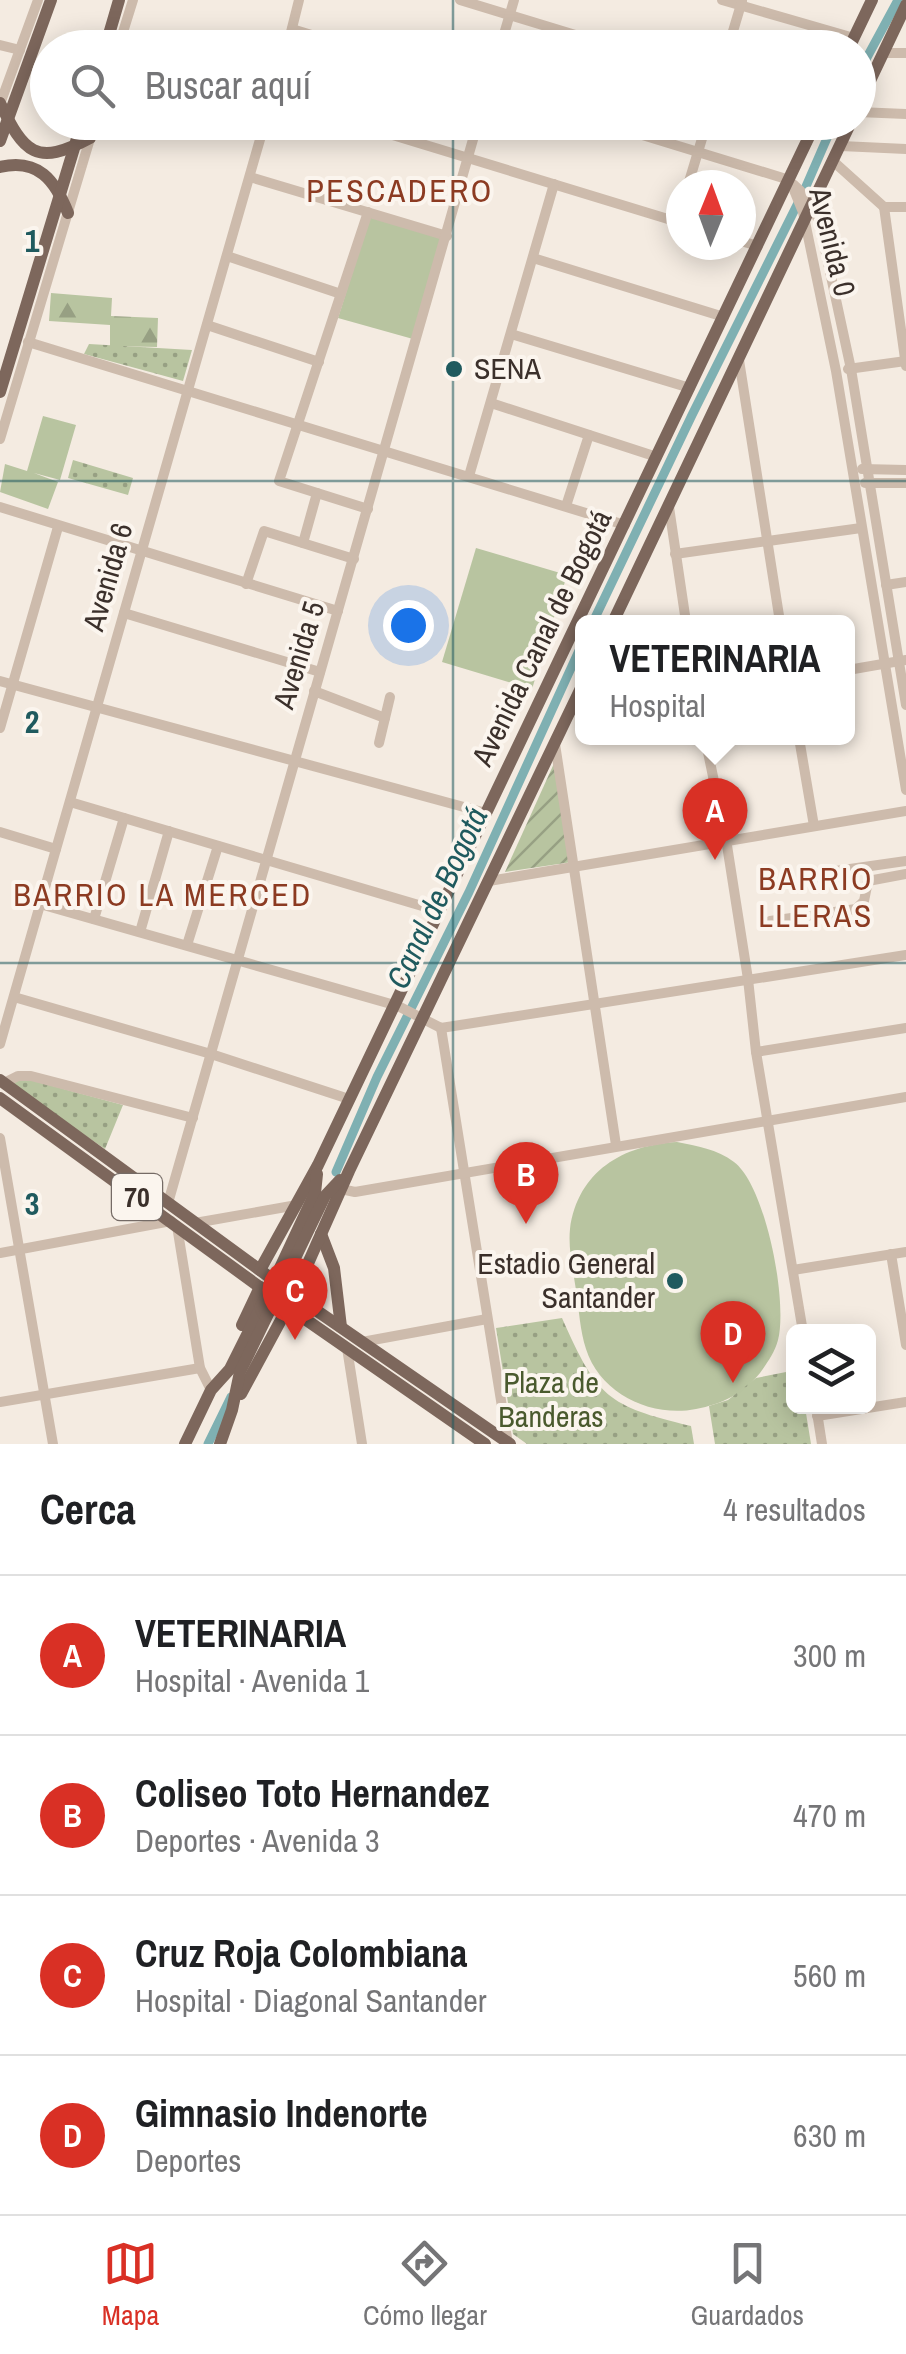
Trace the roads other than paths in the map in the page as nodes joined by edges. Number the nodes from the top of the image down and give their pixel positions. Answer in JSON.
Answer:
{"nodes":[{"id":1,"x":38,"y":0,"type":"edge"},
{"id":2,"x":52,"y":0,"type":"edge"},
{"id":3,"x":120,"y":0,"type":"edge"},
{"id":4,"x":133,"y":0,"type":"edge"},
{"id":5,"x":298,"y":0,"type":"edge"},
{"id":6,"x":460,"y":0,"type":"edge"},
{"id":7,"x":514,"y":0,"type":"edge"},
{"id":8,"x":722,"y":0,"type":"edge"},
{"id":9,"x":872,"y":0,"type":"edge"},
{"id":10,"x":742,"y":3,"type":"edge"},
{"id":11,"x":906,"y":5,"type":"edge"},
{"id":12,"x":510,"y":14,"type":"junction"},
{"id":13,"x":292,"y":29,"type":"joint"},
{"id":14,"x":41,"y":30,"type":"edge"},
{"id":15,"x":111,"y":30,"type":"edge"},
{"id":16,"x":124,"y":30,"type":"edge"},
{"id":17,"x":295,"y":30,"type":"edge"},
{"id":18,"x":505,"y":30,"type":"edge"},
{"id":19,"x":561,"y":30,"type":"edge"},
{"id":20,"x":734,"y":30,"type":"edge"},
{"id":21,"x":816,"y":30,"type":"edge"},
{"id":22,"x":858,"y":30,"type":"edge"},
{"id":23,"x":0,"y":46,"type":"edge"},
{"id":24,"x":20,"y":50,"type":"junction"},
{"id":25,"x":883,"y":53,"type":"junction"},
{"id":26,"x":906,"y":54,"type":"edge"},
{"id":27,"x":30,"y":60,"type":"edge"},
{"id":28,"x":876,"y":69,"type":"edge"},
{"id":29,"x":0,"y":103,"type":"edge"},
{"id":30,"x":876,"y":111,"type":"edge"},
{"id":31,"x":906,"y":114,"type":"edge"},
{"id":32,"x":8,"y":119,"type":"junction"},
{"id":33,"x":76,"y":140,"type":"edge"},
{"id":34,"x":86,"y":140,"type":"edge"},
{"id":35,"x":89,"y":140,"type":"edge"},
{"id":36,"x":260,"y":140,"type":"edge"},
{"id":37,"x":409,"y":140,"type":"edge"},
{"id":38,"x":473,"y":140,"type":"edge"},
{"id":39,"x":657,"y":140,"type":"edge"},
{"id":40,"x":702,"y":140,"type":"edge"},
{"id":41,"x":808,"y":140,"type":"edge"},
{"id":42,"x":844,"y":140,"type":"edge"},
{"id":43,"x":0,"y":142,"type":"edge"},
{"id":44,"x":841,"y":146,"type":"junction"},
{"id":45,"x":74,"y":147,"type":"junction"},
{"id":46,"x":906,"y":148,"type":"edge"},
{"id":47,"x":698,"y":153,"type":"junction"},
{"id":48,"x":468,"y":158,"type":"junction"},
{"id":49,"x":834,"y":162,"type":"junction"},
{"id":50,"x":0,"y":167,"type":"edge"},
{"id":51,"x":693,"y":170,"type":"edge"},
{"id":52,"x":250,"y":177,"type":"junction"},
{"id":53,"x":790,"y":180,"type":"junction"},
{"id":54,"x":554,"y":184,"type":"junction"},
{"id":55,"x":60,"y":194,"type":"junction"},
{"id":56,"x":884,"y":207,"type":"junction"},
{"id":57,"x":906,"y":208,"type":"edge"},
{"id":58,"x":807,"y":211,"type":"junction"},
{"id":59,"x":368,"y":212,"type":"junction"},
{"id":60,"x":68,"y":213,"type":"junction"},
{"id":61,"x":666,"y":218,"type":"edge"},
{"id":62,"x":446,"y":236,"type":"junction"},
{"id":63,"x":758,"y":246,"type":"joint"},
{"id":64,"x":226,"y":256,"type":"junction"},
{"id":65,"x":533,"y":258,"type":"junction"},
{"id":66,"x":900,"y":282,"type":"edge"},
{"id":67,"x":341,"y":294,"type":"junction"},
{"id":68,"x":724,"y":318,"type":"junction"},
{"id":69,"x":207,"y":325,"type":"junction"},
{"id":70,"x":510,"y":334,"type":"junction"},
{"id":71,"x":28,"y":342,"type":"junction"},
{"id":72,"x":740,"y":360,"type":"junction"},
{"id":73,"x":318,"y":362,"type":"junction"},
{"id":74,"x":906,"y":363,"type":"edge"},
{"id":75,"x":851,"y":369,"type":"junction"},
{"id":76,"x":836,"y":371,"type":"junction"},
{"id":77,"x":690,"y":388,"type":"junction"},
{"id":78,"x":188,"y":390,"type":"junction"},
{"id":79,"x":0,"y":392,"type":"edge"},
{"id":80,"x":490,"y":402,"type":"junction"},
{"id":81,"x":298,"y":425,"type":"junction"},
{"id":82,"x":589,"y":435,"type":"junction"},
{"id":83,"x":0,"y":439,"type":"edge"},
{"id":84,"x":386,"y":450,"type":"junction"},
{"id":85,"x":657,"y":456,"type":"junction"},
{"id":86,"x":852,"y":470,"type":"junction"},
{"id":87,"x":866,"y":470,"type":"junction"},
{"id":88,"x":906,"y":470,"type":"edge"},
{"id":89,"x":469,"y":476,"type":"junction"},
{"id":90,"x":868,"y":482,"type":"junction"},
{"id":91,"x":854,"y":483,"type":"junction"},
{"id":92,"x":906,"y":483,"type":"edge"},
{"id":93,"x":317,"y":493,"type":"junction"},
{"id":94,"x":566,"y":506,"type":"junction"},
{"id":95,"x":0,"y":507,"type":"edge"},
{"id":96,"x":669,"y":507,"type":"junction"},
{"id":97,"x":368,"y":509,"type":"junction"},
{"id":98,"x":625,"y":525,"type":"junction"},
{"id":99,"x":58,"y":527,"type":"junction"},
{"id":100,"x":861,"y":528,"type":"junction"},
{"id":101,"x":765,"y":541,"type":"junction"},
{"id":102,"x":303,"y":543,"type":"junction"},
{"id":103,"x":141,"y":553,"type":"junction"},
{"id":104,"x":676,"y":554,"type":"junction"},
{"id":105,"x":354,"y":559,"type":"junction"},
{"id":106,"x":906,"y":582,"type":"edge"},
{"id":107,"x":246,"y":584,"type":"junction"},
{"id":108,"x":886,"y":585,"type":"junction"},
{"id":109,"x":338,"y":611,"type":"junction"},
{"id":110,"x":124,"y":613,"type":"junction"},
{"id":111,"x":582,"y":615,"type":"edge"},
{"id":112,"x":616,"y":615,"type":"edge"},
{"id":113,"x":685,"y":615,"type":"edge"},
{"id":114,"x":779,"y":615,"type":"edge"},
{"id":115,"x":575,"y":629,"type":"edge"},
{"id":116,"x":902,"y":660,"type":"edge"},
{"id":117,"x":884,"y":664,"type":"junction"},
{"id":118,"x":855,"y":669,"type":"edge"},
{"id":119,"x":320,"y":672,"type":"junction"},
{"id":120,"x":6,"y":683,"type":"edge"},
{"id":121,"x":314,"y":691,"type":"junction"},
{"id":122,"x":390,"y":696,"type":"dead end"},
{"id":123,"x":906,"y":706,"type":"edge"},
{"id":124,"x":97,"y":708,"type":"junction"},
{"id":125,"x":575,"y":714,"type":"edge"},
{"id":126,"x":385,"y":718,"type":"junction"},
{"id":127,"x":0,"y":728,"type":"edge"},
{"id":128,"x":555,"y":743,"type":"junction"},
{"id":129,"x":379,"y":744,"type":"dead end"},
{"id":130,"x":706,"y":745,"type":"edge"},
{"id":131,"x":800,"y":745,"type":"edge"},
{"id":132,"x":294,"y":759,"type":"junction"},
{"id":133,"x":906,"y":790,"type":"edge"},
{"id":134,"x":70,"y":802,"type":"junction"},
{"id":135,"x":906,"y":810,"type":"edge"},
{"id":136,"x":486,"y":813,"type":"junction"},
{"id":137,"x":124,"y":818,"type":"junction"},
{"id":138,"x":814,"y":826,"type":"junction"},
{"id":139,"x":169,"y":831,"type":"junction"},
{"id":140,"x":0,"y":832,"type":"edge"},
{"id":141,"x":726,"y":839,"type":"junction"},
{"id":142,"x":218,"y":846,"type":"junction"},
{"id":143,"x":56,"y":849,"type":"junction"},
{"id":144,"x":267,"y":860,"type":"junction"},
{"id":145,"x":906,"y":861,"type":"edge"},
{"id":146,"x":574,"y":866,"type":"junction"},
{"id":147,"x":836,"y":870,"type":"dead end"},
{"id":148,"x":906,"y":874,"type":"edge"},
{"id":149,"x":489,"y":881,"type":"junction"},
{"id":150,"x":40,"y":904,"type":"junction"},
{"id":151,"x":440,"y":911,"type":"junction"},
{"id":152,"x":94,"y":919,"type":"junction"},
{"id":153,"x":770,"y":921,"type":"dead end"},
{"id":154,"x":140,"y":932,"type":"junction"},
{"id":155,"x":188,"y":945,"type":"junction"},
{"id":156,"x":906,"y":955,"type":"edge"},
{"id":157,"x":239,"y":960,"type":"junction"},
{"id":158,"x":748,"y":979,"type":"junction"},
{"id":159,"x":14,"y":996,"type":"junction"},
{"id":160,"x":594,"y":1004,"type":"junction"},
{"id":161,"x":396,"y":1006,"type":"junction"},
{"id":162,"x":420,"y":1016,"type":"junction"},
{"id":163,"x":441,"y":1028,"type":"junction"},
{"id":164,"x":906,"y":1028,"type":"edge"},
{"id":165,"x":0,"y":1044,"type":"edge"},
{"id":166,"x":756,"y":1052,"type":"junction"},
{"id":167,"x":212,"y":1054,"type":"junction"},
{"id":168,"x":2,"y":1081,"type":"edge"},
{"id":169,"x":906,"y":1098,"type":"edge"},
{"id":170,"x":349,"y":1099,"type":"junction"},
{"id":171,"x":4,"y":1104,"type":"edge"},
{"id":172,"x":192,"y":1118,"type":"junction"},
{"id":173,"x":768,"y":1120,"type":"junction"},
{"id":174,"x":0,"y":1138,"type":"edge"},
{"id":175,"x":616,"y":1146,"type":"junction"},
{"id":176,"x":318,"y":1169,"type":"junction"},
{"id":177,"x":463,"y":1172,"type":"junction"},
{"id":178,"x":343,"y":1180,"type":"junction"},
{"id":179,"x":168,"y":1202,"type":"junction"},
{"id":180,"x":297,"y":1205,"type":"junction"},
{"id":181,"x":195,"y":1223,"type":"junction"},
{"id":182,"x":174,"y":1224,"type":"junction"},
{"id":183,"x":321,"y":1234,"type":"junction"},
{"id":184,"x":20,"y":1250,"type":"junction"},
{"id":185,"x":906,"y":1252,"type":"edge"},
{"id":186,"x":0,"y":1253,"type":"edge"},
{"id":187,"x":891,"y":1254,"type":"junction"},
{"id":188,"x":260,"y":1270,"type":"junction"},
{"id":189,"x":793,"y":1270,"type":"junction"},
{"id":190,"x":260,"y":1287,"type":"junction"},
{"id":191,"x":291,"y":1301,"type":"junction"},
{"id":192,"x":488,"y":1319,"type":"junction"},
{"id":193,"x":802,"y":1324,"type":"edge"},
{"id":194,"x":341,"y":1328,"type":"junction"},
{"id":195,"x":362,"y":1342,"type":"junction"},
{"id":196,"x":906,"y":1344,"type":"edge"},
{"id":197,"x":347,"y":1348,"type":"junction"},
{"id":198,"x":200,"y":1368,"type":"junction"},
{"id":199,"x":232,"y":1377,"type":"junction"},
{"id":200,"x":212,"y":1390,"type":"junction"},
{"id":201,"x":45,"y":1394,"type":"junction"},
{"id":202,"x":0,"y":1402,"type":"edge"},
{"id":203,"x":906,"y":1402,"type":"edge"},
{"id":204,"x":876,"y":1405,"type":"edge"},
{"id":205,"x":232,"y":1410,"type":"junction"},
{"id":206,"x":817,"y":1414,"type":"edge"},
{"id":207,"x":53,"y":1444,"type":"edge"},
{"id":208,"x":185,"y":1444,"type":"edge"},
{"id":209,"x":220,"y":1444,"type":"edge"},
{"id":210,"x":362,"y":1444,"type":"edge"},
{"id":211,"x":485,"y":1444,"type":"edge"},
{"id":212,"x":509,"y":1444,"type":"edge"},
{"id":213,"x":822,"y":1444,"type":"edge"}],
"edges":[{"from":1,"to":24,"type":"street"},
{"from":2,"to":14,"type":"main road"},
{"from":3,"to":15,"type":"main road"},
{"from":4,"to":16,"type":"street"},
{"from":5,"to":13,"type":"street"},
{"from":6,"to":12,"type":"street"},
{"from":7,"to":12,"type":"street"},
{"from":8,"to":10,"type":"street"},
{"from":9,"to":22,"type":"main road"},
{"from":10,"to":20,"type":"street"},
{"from":10,"to":21,"type":"street"},
{"from":11,"to":25,"type":"main road"},
{"from":12,"to":18,"type":"street"},
{"from":12,"to":19,"type":"street"},
{"from":13,"to":17,"type":"street"},
{"from":23,"to":24,"type":"street"},
{"from":24,"to":29,"type":"street"},
{"from":25,"to":26,"type":"street"},
{"from":25,"to":28,"type":"main road"},
{"from":27,"to":32,"type":"main road"},
{"from":29,"to":32,"type":"main road"},
{"from":30,"to":31,"type":"street"},
{"from":32,"to":43,"type":"main road"},
{"from":32,"to":45,"type":"main road"},
{"from":33,"to":45,"type":"main road"},
{"from":34,"to":45,"type":"main road"},
{"from":35,"to":60,"type":"street"},
{"from":36,"to":52,"type":"street","name":"Avenida 6"},
{"from":37,"to":48,"type":"street"},
{"from":38,"to":48,"type":"street","name":"Avenida 5"},
{"from":39,"to":47,"type":"street"},
{"from":40,"to":47,"type":"street"},
{"from":41,"to":53,"type":"main road","name":"Avenida Canal de Bogotá"},
{"from":42,"to":44,"type":"main road","name":"Avenida Canal de Bogotá"},
{"from":44,"to":46,"type":"street"},
{"from":44,"to":49,"type":"main road","name":"Avenida Canal de Bogotá"},
{"from":45,"to":55,"type":"main road"},
{"from":47,"to":51,"type":"street"},
{"from":47,"to":53,"type":"street"},
{"from":48,"to":54,"type":"street"},
{"from":48,"to":62,"type":"street","name":"Avenida 5"},
{"from":49,"to":56,"type":"street"},
{"from":49,"to":58,"type":"main road","name":"Avenida Canal de Bogotá"},
{"from":50,"to":55,"type":"main road"},
{"from":52,"to":59,"type":"street"},
{"from":52,"to":64,"type":"street","name":"Avenida 6"},
{"from":53,"to":58,"type":"street","name":"Avenida 0"},
{"from":53,"to":63,"type":"main road","name":"Avenida Canal de Bogotá"},
{"from":54,"to":61,"type":"street"},
{"from":54,"to":65,"type":"street"},
{"from":55,"to":60,"type":"main road"},
{"from":55,"to":79,"type":"main road"},
{"from":56,"to":57,"type":"street"},
{"from":56,"to":66,"type":"street"},
{"from":58,"to":72,"type":"main road","name":"Avenida Canal de Bogotá"},
{"from":58,"to":75,"type":"street","name":"Avenida 0"},
{"from":58,"to":76,"type":"street","name":"Avenida 0"},
{"from":59,"to":62,"type":"street"},
{"from":59,"to":67,"type":"street"},
{"from":60,"to":71,"type":"street"},
{"from":62,"to":84,"type":"street","name":"Avenida 5"},
{"from":63,"to":68,"type":"main road","name":"Avenida Canal de Bogotá"},
{"from":64,"to":67,"type":"street"},
{"from":64,"to":69,"type":"street","name":"Avenida 6"},
{"from":65,"to":68,"type":"street"},
{"from":65,"to":70,"type":"street"},
{"from":66,"to":74,"type":"street"},
{"from":67,"to":73,"type":"street"},
{"from":68,"to":77,"type":"main road","name":"Avenida Canal de Bogotá"},
{"from":69,"to":73,"type":"street"},
{"from":69,"to":78,"type":"street","name":"Avenida 6"},
{"from":70,"to":77,"type":"street"},
{"from":70,"to":80,"type":"street"},
{"from":71,"to":78,"type":"street"},
{"from":71,"to":83,"type":"street"},
{"from":72,"to":96,"type":"main road","name":"Avenida Canal de Bogotá"},
{"from":72,"to":101,"type":"street"},
{"from":73,"to":81,"type":"street"},
{"from":74,"to":75,"type":"street"},
{"from":75,"to":76,"type":"street"},
{"from":75,"to":87,"type":"street","name":"Avenida 0"},
{"from":76,"to":86,"type":"street","name":"Avenida 0"},
{"from":77,"to":85,"type":"main road","name":"Avenida Canal de Bogotá"},
{"from":78,"to":81,"type":"street"},
{"from":78,"to":103,"type":"street","name":"Avenida 6"},
{"from":80,"to":82,"type":"street"},
{"from":80,"to":89,"type":"street"},
{"from":81,"to":84,"type":"street"},
{"from":81,"to":93,"type":"street"},
{"from":82,"to":85,"type":"street"},
{"from":82,"to":94,"type":"street"},
{"from":84,"to":89,"type":"street"},
{"from":84,"to":97,"type":"street","name":"Avenida 5"},
{"from":85,"to":98,"type":"main road","name":"Avenida Canal de Bogotá"},
{"from":86,"to":87,"type":"street"},
{"from":86,"to":91,"type":"street","name":"Avenida 0"},
{"from":87,"to":88,"type":"street"},
{"from":87,"to":90,"type":"street","name":"Avenida 0"},
{"from":89,"to":94,"type":"street"},
{"from":90,"to":91,"type":"street"},
{"from":90,"to":92,"type":"street"},
{"from":90,"to":108,"type":"street","name":"Avenida 0"},
{"from":91,"to":100,"type":"street","name":"Avenida 0"},
{"from":93,"to":97,"type":"street"},
{"from":93,"to":102,"type":"street"},
{"from":94,"to":98,"type":"street"},
{"from":95,"to":99,"type":"street"},
{"from":96,"to":104,"type":"street"},
{"from":96,"to":112,"type":"main road","name":"Avenida Canal de Bogotá"},
{"from":97,"to":105,"type":"street","name":"Avenida 5"},
{"from":98,"to":111,"type":"main road","name":"Avenida Canal de Bogotá"},
{"from":99,"to":103,"type":"street"},
{"from":99,"to":120,"type":"street"},
{"from":100,"to":101,"type":"street"},
{"from":100,"to":117,"type":"street","name":"Avenida 0"},
{"from":101,"to":104,"type":"street"},
{"from":101,"to":114,"type":"street"},
{"from":102,"to":105,"type":"street"},
{"from":102,"to":107,"type":"street"},
{"from":103,"to":107,"type":"street"},
{"from":103,"to":110,"type":"street","name":"Avenida 6"},
{"from":104,"to":113,"type":"street"},
{"from":105,"to":109,"type":"street","name":"Avenida 5"},
{"from":106,"to":108,"type":"street"},
{"from":107,"to":109,"type":"street"},
{"from":108,"to":116,"type":"street","name":"Avenida 0"},
{"from":109,"to":119,"type":"street","name":"Avenida 5"},
{"from":110,"to":119,"type":"street"},
{"from":110,"to":124,"type":"street","name":"Avenida 6"},
{"from":115,"to":136,"type":"main road","name":"Avenida Canal de Bogotá"},
{"from":116,"to":117,"type":"street"},
{"from":116,"to":123,"type":"street","name":"Avenida 0"},
{"from":117,"to":118,"type":"street"},
{"from":117,"to":133,"type":"street","name":"Avenida 0"},
{"from":119,"to":121,"type":"street","name":"Avenida 5"},
{"from":120,"to":124,"type":"street"},
{"from":120,"to":127,"type":"street"},
{"from":121,"to":126,"type":"street"},
{"from":121,"to":132,"type":"street","name":"Avenida 5"},
{"from":122,"to":126,"type":"street"},
{"from":124,"to":132,"type":"street"},
{"from":124,"to":134,"type":"street","name":"Avenida 6"},
{"from":125,"to":128,"type":"main road","name":"Avenida Canal de Bogotá"},
{"from":126,"to":129,"type":"street"},
{"from":128,"to":146,"type":"street"},
{"from":128,"to":149,"type":"main road","name":"Avenida Canal de Bogotá"},
{"from":130,"to":141,"type":"street"},
{"from":131,"to":138,"type":"street"},
{"from":132,"to":136,"type":"street"},
{"from":132,"to":144,"type":"street","name":"Avenida 5"},
{"from":134,"to":137,"type":"street"},
{"from":134,"to":143,"type":"street","name":"Avenida 6"},
{"from":135,"to":138,"type":"street"},
{"from":136,"to":151,"type":"main road","name":"Avenida Canal de Bogotá"},
{"from":137,"to":139,"type":"street"},
{"from":137,"to":152,"type":"street"},
{"from":138,"to":141,"type":"street"},
{"from":139,"to":142,"type":"street"},
{"from":139,"to":154,"type":"street"},
{"from":140,"to":143,"type":"street"},
{"from":141,"to":146,"type":"street"},
{"from":141,"to":158,"type":"street"},
{"from":142,"to":144,"type":"street"},
{"from":142,"to":155,"type":"street"},
{"from":143,"to":150,"type":"street","name":"Avenida 6"},
{"from":144,"to":151,"type":"street"},
{"from":144,"to":157,"type":"street","name":"Avenida 5"},
{"from":145,"to":147,"type":"street"},
{"from":146,"to":149,"type":"street"},
{"from":146,"to":160,"type":"street"},
{"from":148,"to":153,"type":"street"},
{"from":149,"to":162,"type":"main road","name":"Avenida Canal de Bogotá"},
{"from":150,"to":152,"type":"street"},
{"from":150,"to":159,"type":"street","name":"Avenida 6"},
{"from":151,"to":161,"type":"main road","name":"Avenida Canal de Bogotá"},
{"from":152,"to":154,"type":"street"},
{"from":154,"to":155,"type":"street"},
{"from":155,"to":157,"type":"street"},
{"from":156,"to":158,"type":"street"},
{"from":157,"to":161,"type":"street"},
{"from":157,"to":167,"type":"street","name":"Avenida 5"},
{"from":158,"to":160,"type":"street"},
{"from":158,"to":166,"type":"street"},
{"from":159,"to":165,"type":"street","name":"Avenida 6"},
{"from":159,"to":167,"type":"street"},
{"from":160,"to":163,"type":"street"},
{"from":160,"to":175,"type":"street"},
{"from":161,"to":162,"type":"street"},
{"from":161,"to":170,"type":"main road","name":"Avenida Canal de Bogotá"},
{"from":162,"to":163,"type":"street"},
{"from":162,"to":178,"type":"main road","name":"Avenida Canal de Bogotá"},
{"from":163,"to":177,"type":"street"},
{"from":164,"to":166,"type":"street"},
{"from":166,"to":173,"type":"street"},
{"from":167,"to":170,"type":"street"},
{"from":167,"to":172,"type":"street","name":"Avenida 5"},
{"from":168,"to":172,"type":"street"},
{"from":168,"to":179,"type":"main road","number":"70"},
{"from":169,"to":173,"type":"street"},
{"from":170,"to":176,"type":"main road","name":"Avenida Canal de Bogotá"},
{"from":171,"to":182,"type":"main road","number":"70"},
{"from":172,"to":179,"type":"street","name":"Avenida 5"},
{"from":173,"to":175,"type":"street"},
{"from":173,"to":189,"type":"street"},
{"from":174,"to":184,"type":"street"},
{"from":175,"to":177,"type":"street"},
{"from":176,"to":180,"type":"main road"},
{"from":176,"to":199,"type":"main road","name":"Avenida Canal de Bogotá"},
{"from":177,"to":178,"type":"street"},
{"from":177,"to":192,"type":"street"},
{"from":178,"to":183,"type":"main road"},
{"from":178,"to":199,"type":"main road","name":"Avenida Canal de Bogotá"},
{"from":179,"to":181,"type":"main road","number":"70"},
{"from":180,"to":181,"type":"street"},
{"from":180,"to":188,"type":"main road"},
{"from":181,"to":188,"type":"main road","number":"70"},
{"from":182,"to":184,"type":"street"},
{"from":182,"to":190,"type":"main road","number":"70"},
{"from":182,"to":198,"type":"street"},
{"from":183,"to":191,"type":"main road"},
{"from":183,"to":194,"type":"main road"},
{"from":184,"to":186,"type":"street"},
{"from":184,"to":201,"type":"street"},
{"from":185,"to":187,"type":"street"},
{"from":187,"to":189,"type":"street"},
{"from":187,"to":196,"type":"street"},
{"from":188,"to":191,"type":"main road","number":"70"},
{"from":189,"to":193,"type":"street"},
{"from":190,"to":191,"type":"main road","number":"70"},
{"from":190,"to":200,"type":"main road"},
{"from":191,"to":194,"type":"main road","number":"70"},
{"from":191,"to":197,"type":"main road","number":"70"},
{"from":191,"to":205,"type":"main road"},
{"from":192,"to":195,"type":"street"},
{"from":192,"to":212,"type":"street"},
{"from":194,"to":195,"type":"main road","number":"70"},
{"from":195,"to":212,"type":"main road","number":"70"},
{"from":197,"to":210,"type":"street"},
{"from":197,"to":211,"type":"main road","number":"70"},
{"from":198,"to":200,"type":"street"},
{"from":198,"to":201,"type":"street"},
{"from":199,"to":200,"type":"main road","name":"Avenida Canal de Bogotá"},
{"from":199,"to":205,"type":"main road","name":"Avenida Canal de Bogotá"},
{"from":200,"to":208,"type":"main road","name":"Avenida Canal de Bogotá"},
{"from":201,"to":202,"type":"street"},
{"from":201,"to":207,"type":"street"},
{"from":203,"to":204,"type":"street"},
{"from":205,"to":209,"type":"main road","name":"Avenida Canal de Bogotá"},
{"from":206,"to":213,"type":"street"}]}
